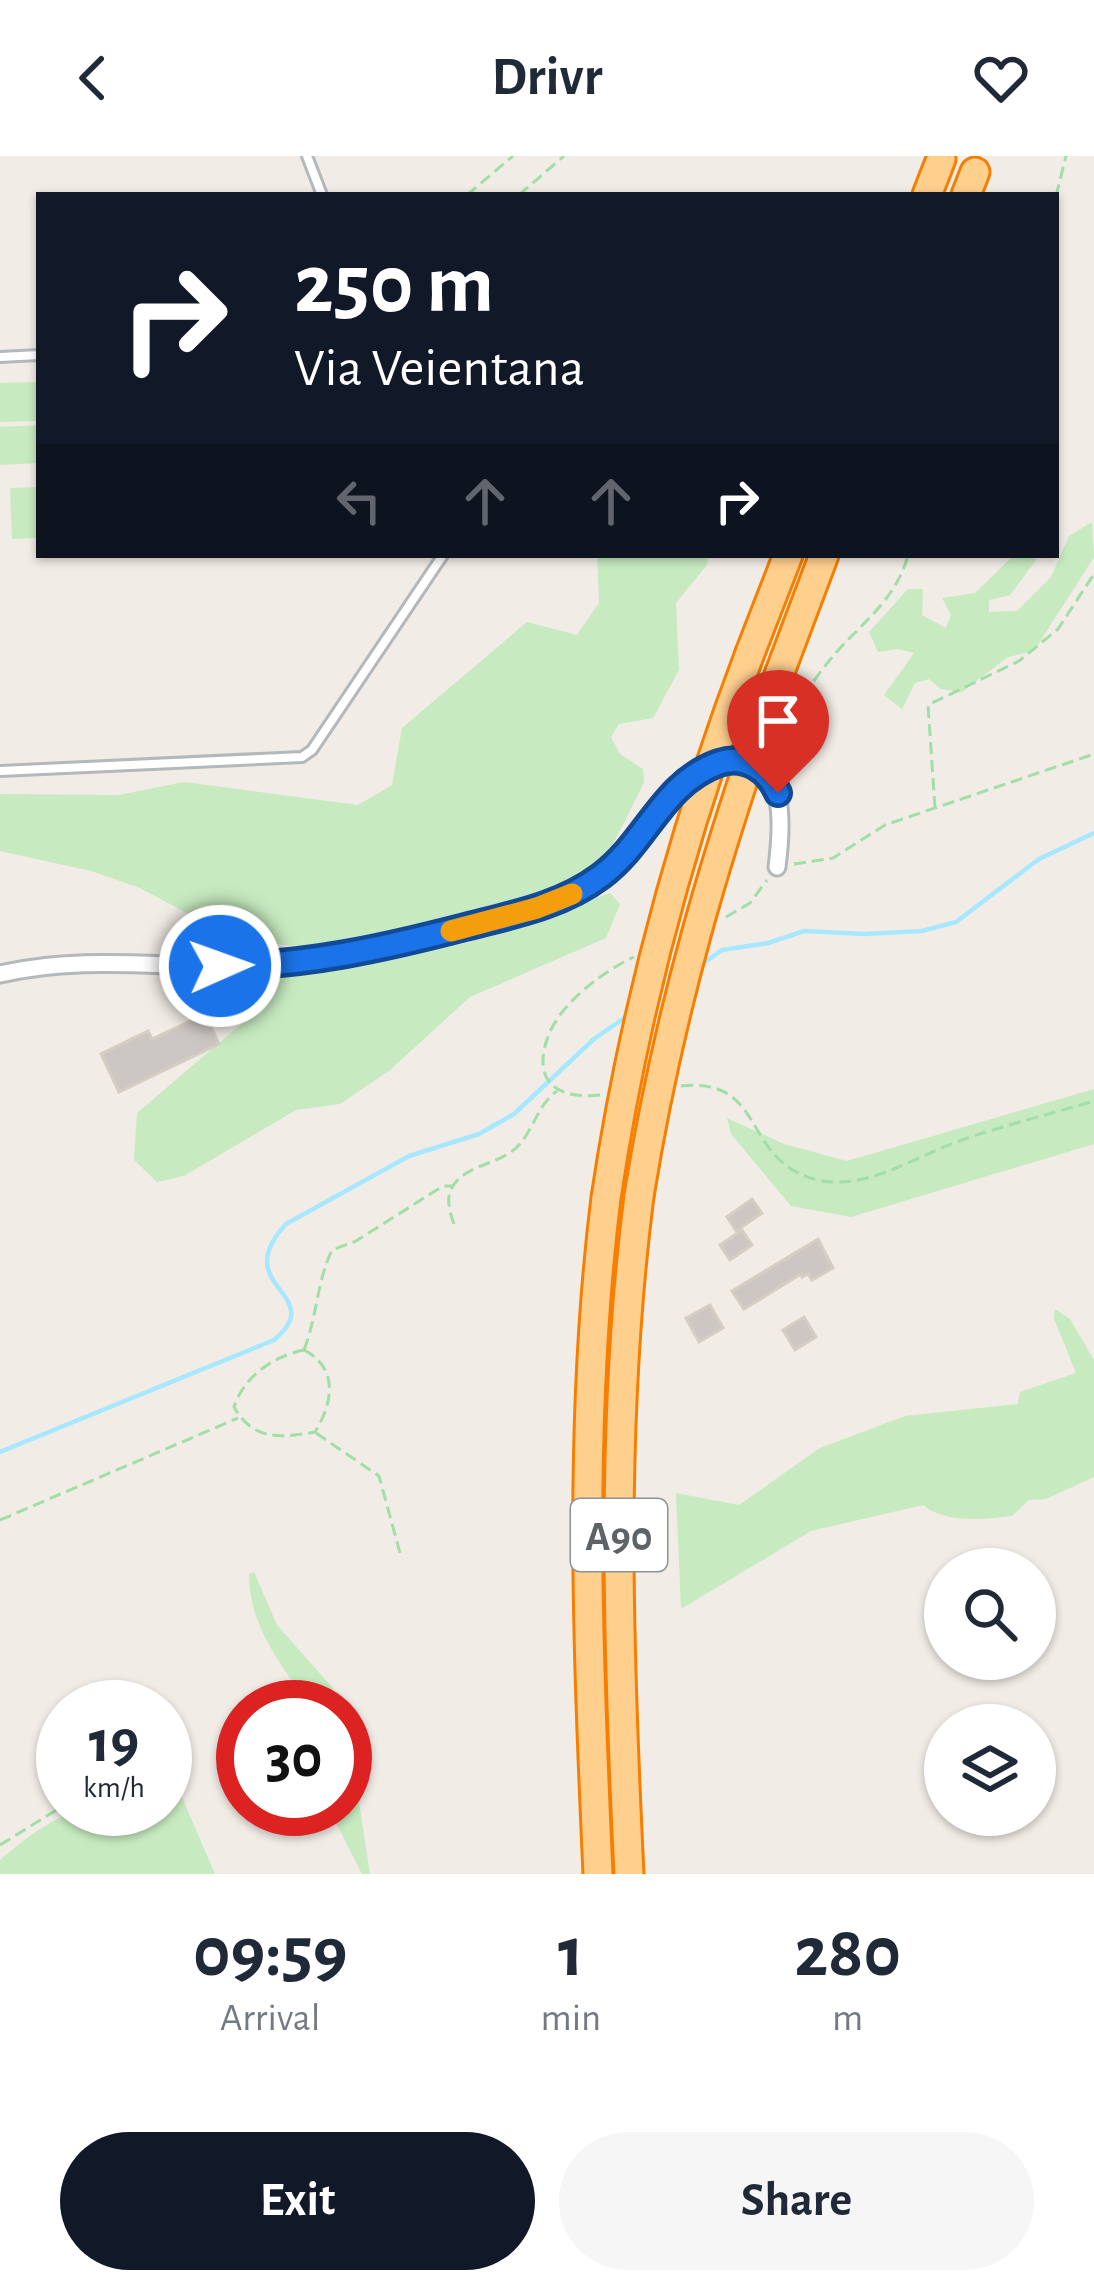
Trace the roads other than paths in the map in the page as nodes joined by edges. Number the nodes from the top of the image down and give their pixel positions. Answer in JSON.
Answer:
{"nodes":[{"id":1,"x":308,"y":156,"type":"edge"},
{"id":2,"x":941,"y":159,"type":"edge"},
{"id":3,"x":321,"y":192,"type":"edge"},
{"id":4,"x":928,"y":192,"type":"edge"},
{"id":5,"x":36,"y":355,"type":"edge"},
{"id":6,"x":0,"y":357,"type":"edge"},
{"id":7,"x":440,"y":558,"type":"edge"},
{"id":8,"x":787,"y":558,"type":"edge"},
{"id":9,"x":823,"y":558,"type":"edge"},
{"id":10,"x":0,"y":771,"type":"edge"},
{"id":11,"x":777,"y":867,"type":"road end"},
{"id":12,"x":0,"y":974,"type":"edge"},
{"id":13,"x":598,"y":1874,"type":"edge"},
{"id":14,"x":628,"y":1874,"type":"edge"}],
"edges":[{"from":1,"to":3,"type":"lane"},
{"from":2,"to":4,"type":"highway"},
{"from":5,"to":6,"type":"lane"},
{"from":7,"to":10,"type":"lane"},
{"from":8,"to":13,"type":"highway","number":"A90","bridge":true},
{"from":9,"to":14,"type":"highway","number":"A90","bridge":true},
{"from":11,"to":12,"type":"street"}]}
